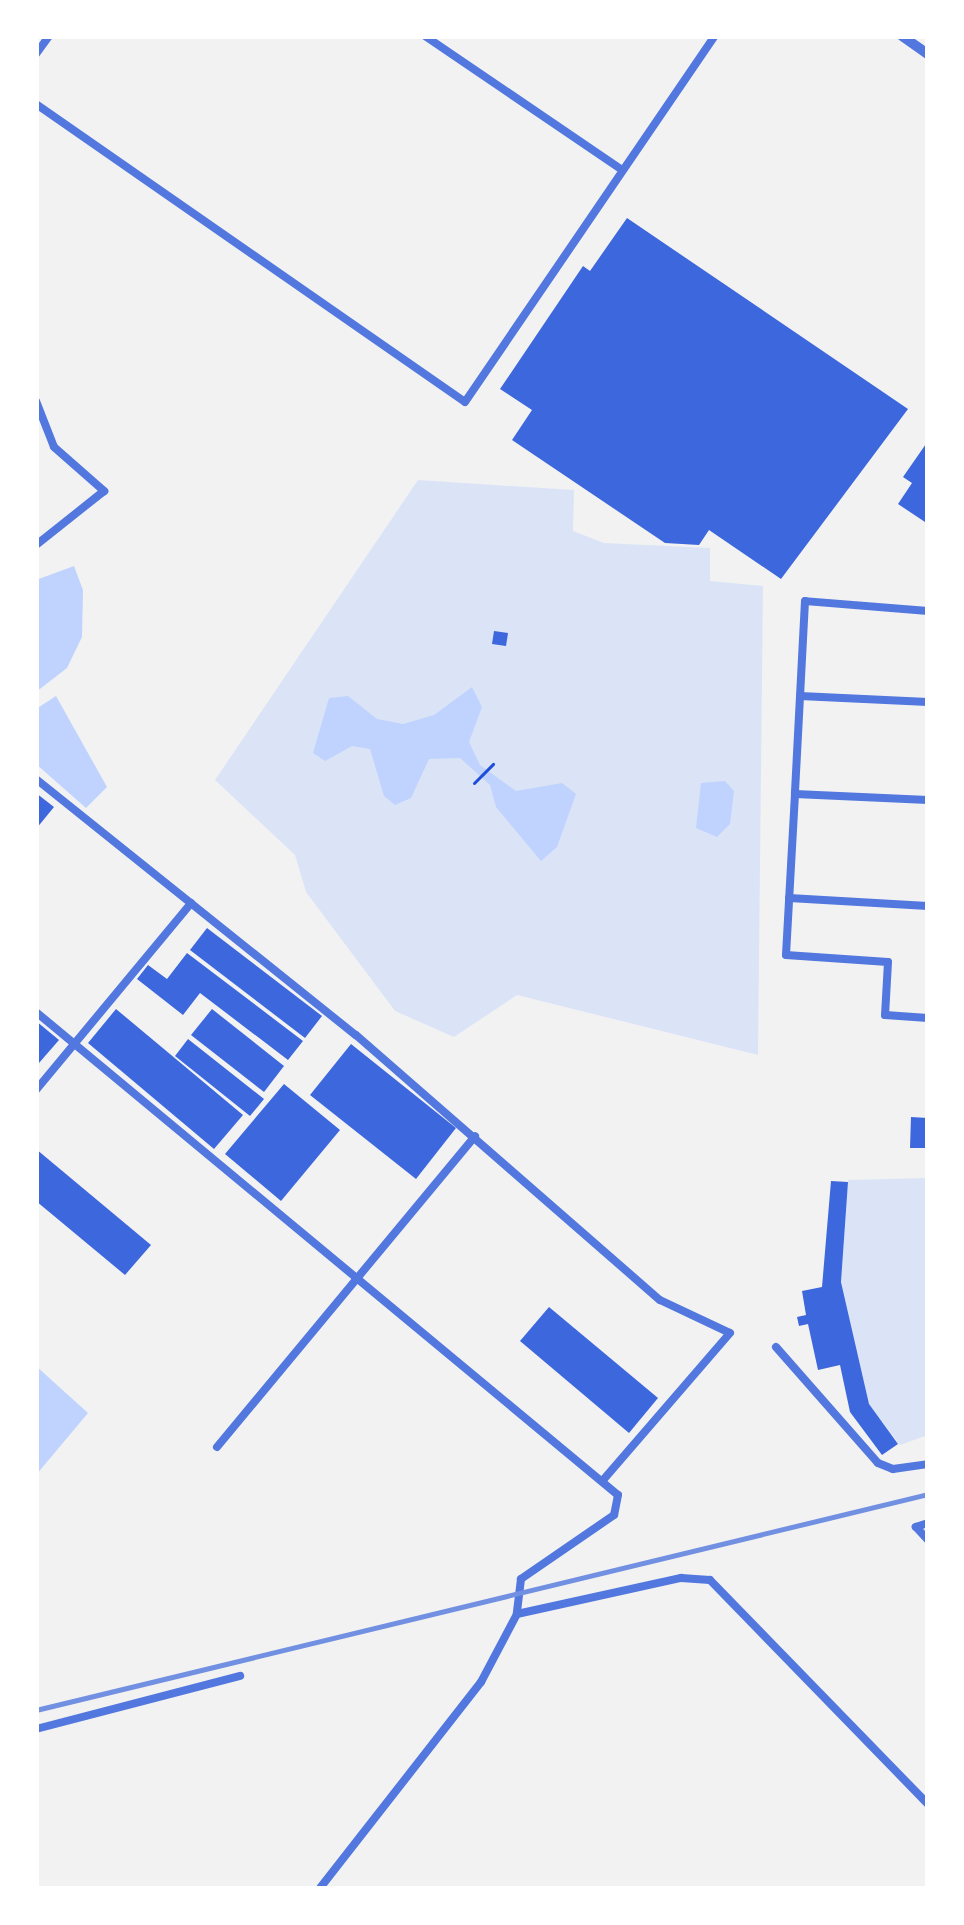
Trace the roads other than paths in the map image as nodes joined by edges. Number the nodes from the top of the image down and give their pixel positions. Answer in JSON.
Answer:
{"nodes":[{"id":1,"x":49,"y":36,"type":"edge"},
{"id":2,"x":425,"y":36,"type":"edge"},
{"id":3,"x":715,"y":36,"type":"edge"},
{"id":4,"x":902,"y":36,"type":"edge"},
{"id":5,"x":36,"y":54,"type":"edge"},
{"id":6,"x":928,"y":54,"type":"edge"},
{"id":7,"x":36,"y":104,"type":"edge"},
{"id":8,"x":622,"y":170,"type":"junction"},
{"id":9,"x":36,"y":400,"type":"edge"},
{"id":10,"x":36,"y":545,"type":"edge"},
{"id":11,"x":928,"y":611,"type":"edge"},
{"id":12,"x":800,"y":696,"type":"junction"},
{"id":13,"x":928,"y":702,"type":"edge"},
{"id":14,"x":36,"y":778,"type":"edge"},
{"id":15,"x":795,"y":794,"type":"junction"},
{"id":16,"x":928,"y":800,"type":"edge"},
{"id":17,"x":790,"y":898,"type":"junction"},
{"id":18,"x":191,"y":903,"type":"junction"},
{"id":19,"x":928,"y":906,"type":"edge"},
{"id":20,"x":36,"y":1012,"type":"edge"},
{"id":21,"x":928,"y":1018,"type":"edge"},
{"id":22,"x":74,"y":1044,"type":"junction"},
{"id":23,"x":36,"y":1090,"type":"edge"},
{"id":24,"x":475,"y":1136,"type":"junction"},
{"id":25,"x":358,"y":1277,"type":"junction"},
{"id":26,"x":776,"y":1347,"type":"dead end"},
{"id":27,"x":217,"y":1447,"type":"dead end"},
{"id":28,"x":928,"y":1464,"type":"edge"},
{"id":29,"x":603,"y":1480,"type":"junction"},
{"id":30,"x":928,"y":1523,"type":"edge"},
{"id":31,"x":928,"y":1540,"type":"edge"},
{"id":32,"x":517,"y":1614,"type":"junction"},
{"id":33,"x":239,"y":1676,"type":"dead end"},
{"id":34,"x":36,"y":1729,"type":"edge"},
{"id":35,"x":928,"y":1804,"type":"edge"},
{"id":36,"x":319,"y":1889,"type":"edge"}],
"edges":[{"from":1,"to":5,"type":"street"},
{"from":2,"to":8,"type":"street"},
{"from":3,"to":8,"type":"street"},
{"from":4,"to":6,"type":"street"},
{"from":7,"to":8,"type":"street"},
{"from":9,"to":10,"type":"street"},
{"from":11,"to":12,"type":"street"},
{"from":12,"to":13,"type":"street"},
{"from":12,"to":15,"type":"street"},
{"from":14,"to":18,"type":"street"},
{"from":15,"to":16,"type":"street"},
{"from":15,"to":17,"type":"street"},
{"from":17,"to":19,"type":"street"},
{"from":17,"to":21,"type":"street"},
{"from":18,"to":22,"type":"street"},
{"from":18,"to":24,"type":"street"},
{"from":20,"to":22,"type":"street"},
{"from":22,"to":23,"type":"street"},
{"from":22,"to":25,"type":"street"},
{"from":24,"to":25,"type":"street"},
{"from":24,"to":29,"type":"street"},
{"from":25,"to":27,"type":"street"},
{"from":25,"to":29,"type":"street"},
{"from":26,"to":28,"type":"street"},
{"from":29,"to":32,"type":"street"},
{"from":30,"to":31,"type":"street"},
{"from":32,"to":35,"type":"street"},
{"from":32,"to":36,"type":"street"},
{"from":33,"to":34,"type":"street"}]}
